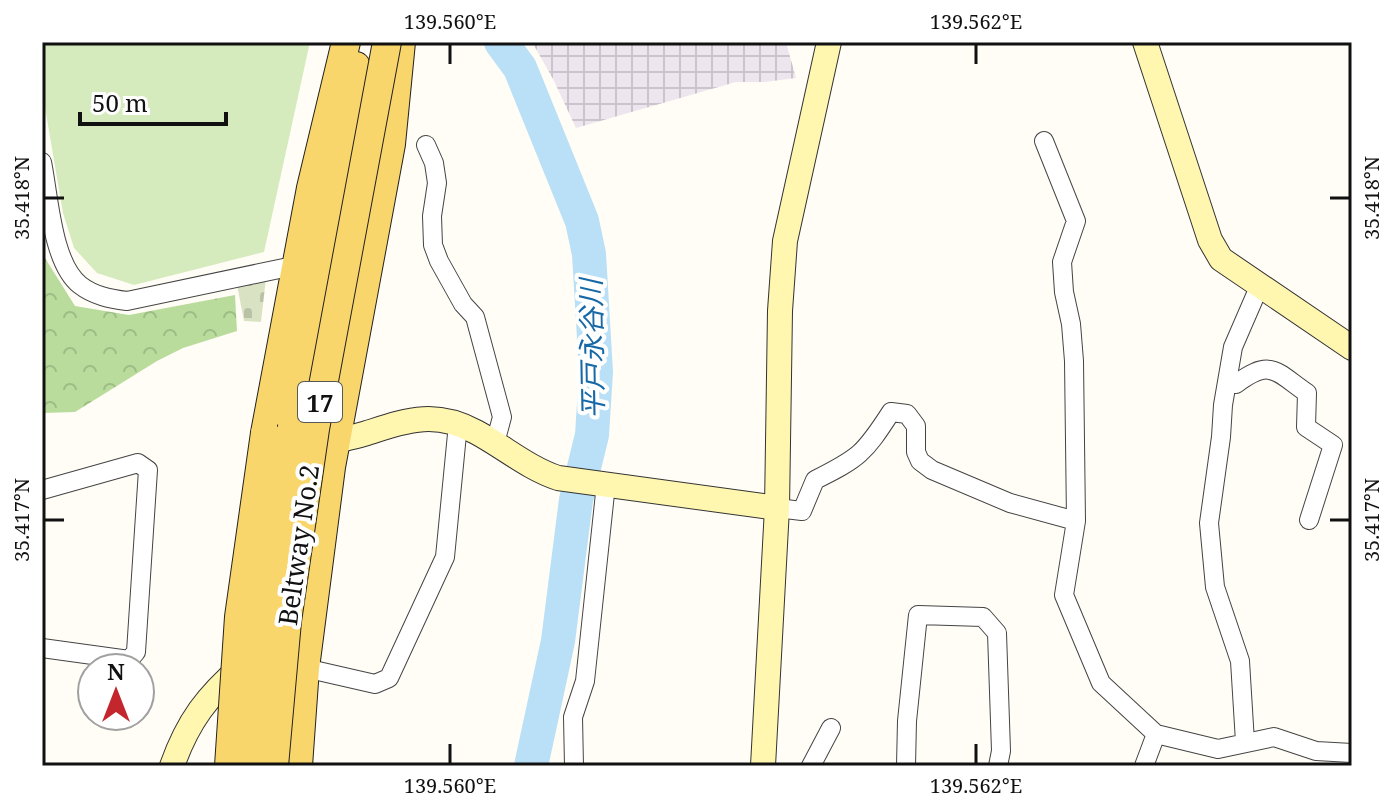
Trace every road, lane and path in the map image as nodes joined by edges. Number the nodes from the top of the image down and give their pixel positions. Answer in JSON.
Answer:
{"nodes":[{"id":1,"x":346,"y":42,"type":"edge"},
{"id":2,"x":360,"y":42,"type":"edge"},
{"id":3,"x":387,"y":42,"type":"edge"},
{"id":4,"x":401,"y":42,"type":"edge"},
{"id":5,"x":829,"y":42,"type":"edge"},
{"id":6,"x":1145,"y":42,"type":"edge"},
{"id":7,"x":1044,"y":141,"type":"dead end"},
{"id":8,"x":426,"y":145,"type":"dead end"},
{"id":9,"x":42,"y":162,"type":"edge"},
{"id":10,"x":298,"y":265,"type":"junction"},
{"id":11,"x":1259,"y":287,"type":"junction"},
{"id":12,"x":1352,"y":348,"type":"edge"},
{"id":13,"x":1227,"y":383,"type":"junction"},
{"id":14,"x":458,"y":424,"type":"junction"},
{"id":15,"x":335,"y":440,"type":"junction"},
{"id":16,"x":495,"y":443,"type":"junction"},
{"id":17,"x":601,"y":483,"type":"junction"},
{"id":18,"x":42,"y":490,"type":"edge"},
{"id":19,"x":777,"y":508,"type":"junction"},
{"id":20,"x":1309,"y":520,"type":"dead end"},
{"id":21,"x":1076,"y":521,"type":"junction"},
{"id":22,"x":42,"y":648,"type":"edge"},
{"id":23,"x":305,"y":668,"type":"junction"},
{"id":24,"x":831,"y":728,"type":"dead end"},
{"id":25,"x":1156,"y":734,"type":"junction"},
{"id":26,"x":1245,"y":742,"type":"junction"},
{"id":27,"x":1352,"y":753,"type":"edge"},
{"id":28,"x":172,"y":766,"type":"edge"},
{"id":29,"x":229,"y":766,"type":"edge"},
{"id":30,"x":252,"y":766,"type":"edge"},
{"id":31,"x":274,"y":766,"type":"edge"},
{"id":32,"x":298,"y":766,"type":"edge"},
{"id":33,"x":574,"y":766,"type":"edge"},
{"id":34,"x":763,"y":766,"type":"edge"},
{"id":35,"x":811,"y":766,"type":"edge"},
{"id":36,"x":906,"y":766,"type":"edge"},
{"id":37,"x":998,"y":766,"type":"edge"},
{"id":38,"x":1144,"y":766,"type":"edge"}],
"edges":[{"from":1,"to":10,"type":"main road"},
{"from":2,"to":30,"type":"main road","name":"Beltway No.2","number":"17","bridge":true},
{"from":3,"to":31,"type":"main road","name":"Beltway No.2","number":"17","bridge":true},
{"from":4,"to":15,"type":"main road"},
{"from":5,"to":19,"type":"street"},
{"from":6,"to":11,"type":"street"},
{"from":7,"to":21,"type":"street"},
{"from":8,"to":16,"type":"street"},
{"from":9,"to":10,"type":"street"},
{"from":10,"to":29,"type":"main road","bridge":true},
{"from":11,"to":12,"type":"street"},
{"from":11,"to":13,"type":"street"},
{"from":13,"to":20,"type":"street"},
{"from":13,"to":26,"type":"street"},
{"from":14,"to":15,"type":"street"},
{"from":14,"to":16,"type":"street"},
{"from":14,"to":23,"type":"street"},
{"from":15,"to":23,"type":"main road"},
{"from":15,"to":28,"type":"street"},
{"from":16,"to":17,"type":"street"},
{"from":17,"to":19,"type":"street"},
{"from":17,"to":33,"type":"street"},
{"from":18,"to":22,"type":"street"},
{"from":19,"to":21,"type":"street"},
{"from":19,"to":34,"type":"street"},
{"from":21,"to":25,"type":"street"},
{"from":23,"to":32,"type":"main road"},
{"from":24,"to":35,"type":"street"},
{"from":25,"to":26,"type":"street"},
{"from":25,"to":38,"type":"street"},
{"from":26,"to":27,"type":"street"},
{"from":36,"to":37,"type":"street"}]}
